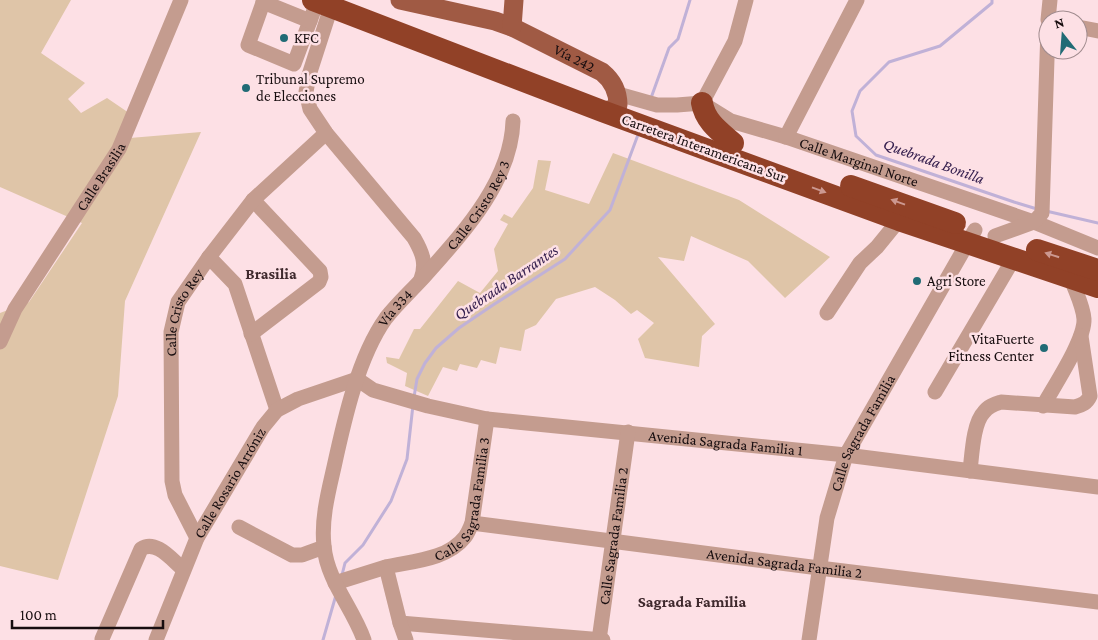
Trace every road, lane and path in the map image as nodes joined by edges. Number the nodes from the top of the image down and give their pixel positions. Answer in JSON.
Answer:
{"nodes":[{"id":1,"x":181,"y":0,"type":"edge"},
{"id":2,"x":400,"y":0,"type":"edge"},
{"id":3,"x":514,"y":0,"type":"edge"},
{"id":4,"x":746,"y":0,"type":"edge"},
{"id":5,"x":857,"y":0,"type":"edge"},
{"id":6,"x":264,"y":1,"type":"edge"},
{"id":7,"x":325,"y":5,"type":"edge"},
{"id":8,"x":512,"y":27,"type":"junction"},
{"id":9,"x":1046,"y":60,"type":"edge"},
{"id":10,"x":613,"y":103,"type":"junction"},
{"id":11,"x":702,"y":103,"type":"junction"},
{"id":12,"x":513,"y":121,"type":"dead end"},
{"id":13,"x":326,"y":133,"type":"junction"},
{"id":14,"x":786,"y":137,"type":"junction"},
{"id":15,"x":732,"y":144,"type":"junction"},
{"id":16,"x":252,"y":200,"type":"junction"},
{"id":17,"x":1039,"y":213,"type":"junction"},
{"id":18,"x":899,"y":220,"type":"junction"},
{"id":19,"x":979,"y":236,"type":"junction"},
{"id":20,"x":1098,"y":248,"type":"edge"},
{"id":21,"x":209,"y":257,"type":"junction"},
{"id":22,"x":1014,"y":258,"type":"junction"},
{"id":23,"x":1098,"y":270,"type":"edge"},
{"id":24,"x":1071,"y":278,"type":"junction"},
{"id":25,"x":421,"y":279,"type":"junction"},
{"id":26,"x":1098,"y":287,"type":"edge"},
{"id":27,"x":827,"y":313,"type":"dead end"},
{"id":28,"x":250,"y":334,"type":"junction"},
{"id":29,"x":1080,"y":336,"type":"junction"},
{"id":30,"x":0,"y":342,"type":"edge"},
{"id":31,"x":357,"y":379,"type":"junction"},
{"id":32,"x":935,"y":392,"type":"dead end"},
{"id":33,"x":1043,"y":406,"type":"junction"},
{"id":34,"x":277,"y":410,"type":"junction"},
{"id":35,"x":487,"y":419,"type":"junction"},
{"id":36,"x":628,"y":432,"type":"junction"},
{"id":37,"x":846,"y":455,"type":"junction"},
{"id":38,"x":970,"y":471,"type":"junction"},
{"id":39,"x":1098,"y":487,"type":"edge"},
{"id":40,"x":472,"y":523,"type":"junction"},
{"id":41,"x":239,"y":527,"type":"dead end"},
{"id":42,"x":197,"y":538,"type":"junction"},
{"id":43,"x":613,"y":541,"type":"junction"},
{"id":44,"x":324,"y":547,"type":"junction"},
{"id":45,"x":386,"y":567,"type":"junction"},
{"id":46,"x":819,"y":568,"type":"junction"},
{"id":47,"x":184,"y":569,"type":"junction"},
{"id":48,"x":336,"y":583,"type":"junction"},
{"id":49,"x":1098,"y":602,"type":"edge"},
{"id":50,"x":400,"y":623,"type":"junction"},
{"id":51,"x":102,"y":639,"type":"edge"},
{"id":52,"x":156,"y":640,"type":"edge"},
{"id":53,"x":364,"y":640,"type":"edge"},
{"id":54,"x":406,"y":640,"type":"edge"},
{"id":55,"x":599,"y":640,"type":"edge"},
{"id":56,"x":603,"y":640,"type":"edge"},
{"id":57,"x":809,"y":640,"type":"edge"}],
"edges":[{"from":1,"to":30,"type":"street","name":"Calle Brasilia"},
{"from":2,"to":8,"type":"main road","name":"Vía 242"},
{"from":3,"to":8,"type":"main road"},
{"from":4,"to":11,"type":"street"},
{"from":5,"to":14,"type":"street"},
{"from":6,"to":7,"type":"street"},
{"from":6,"to":7,"type":"street"},
{"from":7,"to":10,"type":"highway","name":"Carretera Interamericana Sur"},
{"from":7,"to":10,"type":"highway","name":"Carretera Interamericana Sur"},
{"from":7,"to":13,"type":"street","name":"Vía 334"},
{"from":8,"to":10,"type":"main road","name":"Vía 242"},
{"from":9,"to":17,"type":"street"},
{"from":10,"to":11,"type":"street"},
{"from":10,"to":15,"type":"highway","name":"Carretera Interamericana Sur"},
{"from":10,"to":18,"type":"highway","name":"Carretera Interamericana Sur","one_way":true},
{"from":11,"to":14,"type":"street","name":"Calle Marginal Norte"},
{"from":11,"to":15,"type":"highway"},
{"from":12,"to":25,"type":"street","name":"Calle Cristo Rey 3"},
{"from":13,"to":16,"type":"street","name":"Calle Cristo Rey"},
{"from":13,"to":25,"type":"street","name":"Vía 334"},
{"from":14,"to":17,"type":"street","name":"Calle Marginal Norte"},
{"from":19,"to":15,"type":"highway","name":"Carretera Interamericana Sur","one_way":true},
{"from":16,"to":21,"type":"street","name":"Calle Cristo Rey"},
{"from":16,"to":28,"type":"street"},
{"from":17,"to":19,"type":"street"},
{"from":17,"to":20,"type":"street","name":"Calle Marginal Norte"},
{"from":18,"to":19,"type":"highway","name":"Carretera Interamericana Sur"},
{"from":18,"to":27,"type":"street"},
{"from":19,"to":22,"type":"highway","name":"Carretera Interamericana Sur"},
{"from":23,"to":19,"type":"highway","name":"Carretera Interamericana Sur","one_way":true},
{"from":19,"to":37,"type":"street","name":"Calle Sagrada Familia"},
{"from":21,"to":28,"type":"street"},
{"from":21,"to":42,"type":"street","name":"Calle Cristo Rey"},
{"from":22,"to":24,"type":"highway","name":"Carretera Interamericana Sur"},
{"from":22,"to":32,"type":"street"},
{"from":24,"to":26,"type":"highway","name":"Carretera Interamericana Sur"},
{"from":24,"to":29,"type":"street"},
{"from":25,"to":31,"type":"street","name":"Vía 334"},
{"from":28,"to":34,"type":"street"},
{"from":29,"to":33,"type":"street"},
{"from":29,"to":33,"type":"street"},
{"from":31,"to":34,"type":"street","name":"Calle Rosario Arróniz"},
{"from":31,"to":35,"type":"street","name":"Avenida Sagrada Familia 1"},
{"from":31,"to":44,"type":"street","name":"Vía 334"},
{"from":33,"to":38,"type":"street"},
{"from":34,"to":42,"type":"street","name":"Calle Rosario Arróniz"},
{"from":35,"to":36,"type":"street","name":"Avenida Sagrada Familia 1"},
{"from":35,"to":40,"type":"street","name":"Calle Sagrada Familia 3"},
{"from":36,"to":37,"type":"street","name":"Avenida Sagrada Familia 1"},
{"from":36,"to":43,"type":"street","name":"Calle Sagrada Familia 2"},
{"from":37,"to":38,"type":"street","name":"Avenida Sagrada Familia 1"},
{"from":37,"to":46,"type":"street","name":"Calle Sagrada Familia"},
{"from":38,"to":39,"type":"street","name":"Avenida Sagrada Familia 1"},
{"from":40,"to":43,"type":"street","name":"Avenida Sagrada Familia 2"},
{"from":40,"to":45,"type":"street","name":"Calle Sagrada Familia 3"},
{"from":41,"to":44,"type":"street"},
{"from":42,"to":47,"type":"street","name":"Calle Rosario Arróniz"},
{"from":43,"to":46,"type":"street","name":"Avenida Sagrada Familia 2"},
{"from":43,"to":55,"type":"street","name":"Calle Sagrada Familia 2"},
{"from":44,"to":48,"type":"street","name":"Vía 334"},
{"from":45,"to":48,"type":"street","name":"Calle Sagrada Familia 3"},
{"from":45,"to":50,"type":"street"},
{"from":46,"to":49,"type":"street","name":"Avenida Sagrada Familia 2"},
{"from":46,"to":57,"type":"street","name":"Calle Sagrada Familia"},
{"from":47,"to":51,"type":"street"},
{"from":47,"to":52,"type":"street","name":"Calle Rosario Arróniz"},
{"from":48,"to":53,"type":"street","name":"Vía 334"},
{"from":50,"to":54,"type":"street"},
{"from":50,"to":55,"type":"street"},
{"from":55,"to":56,"type":"street"}]}
